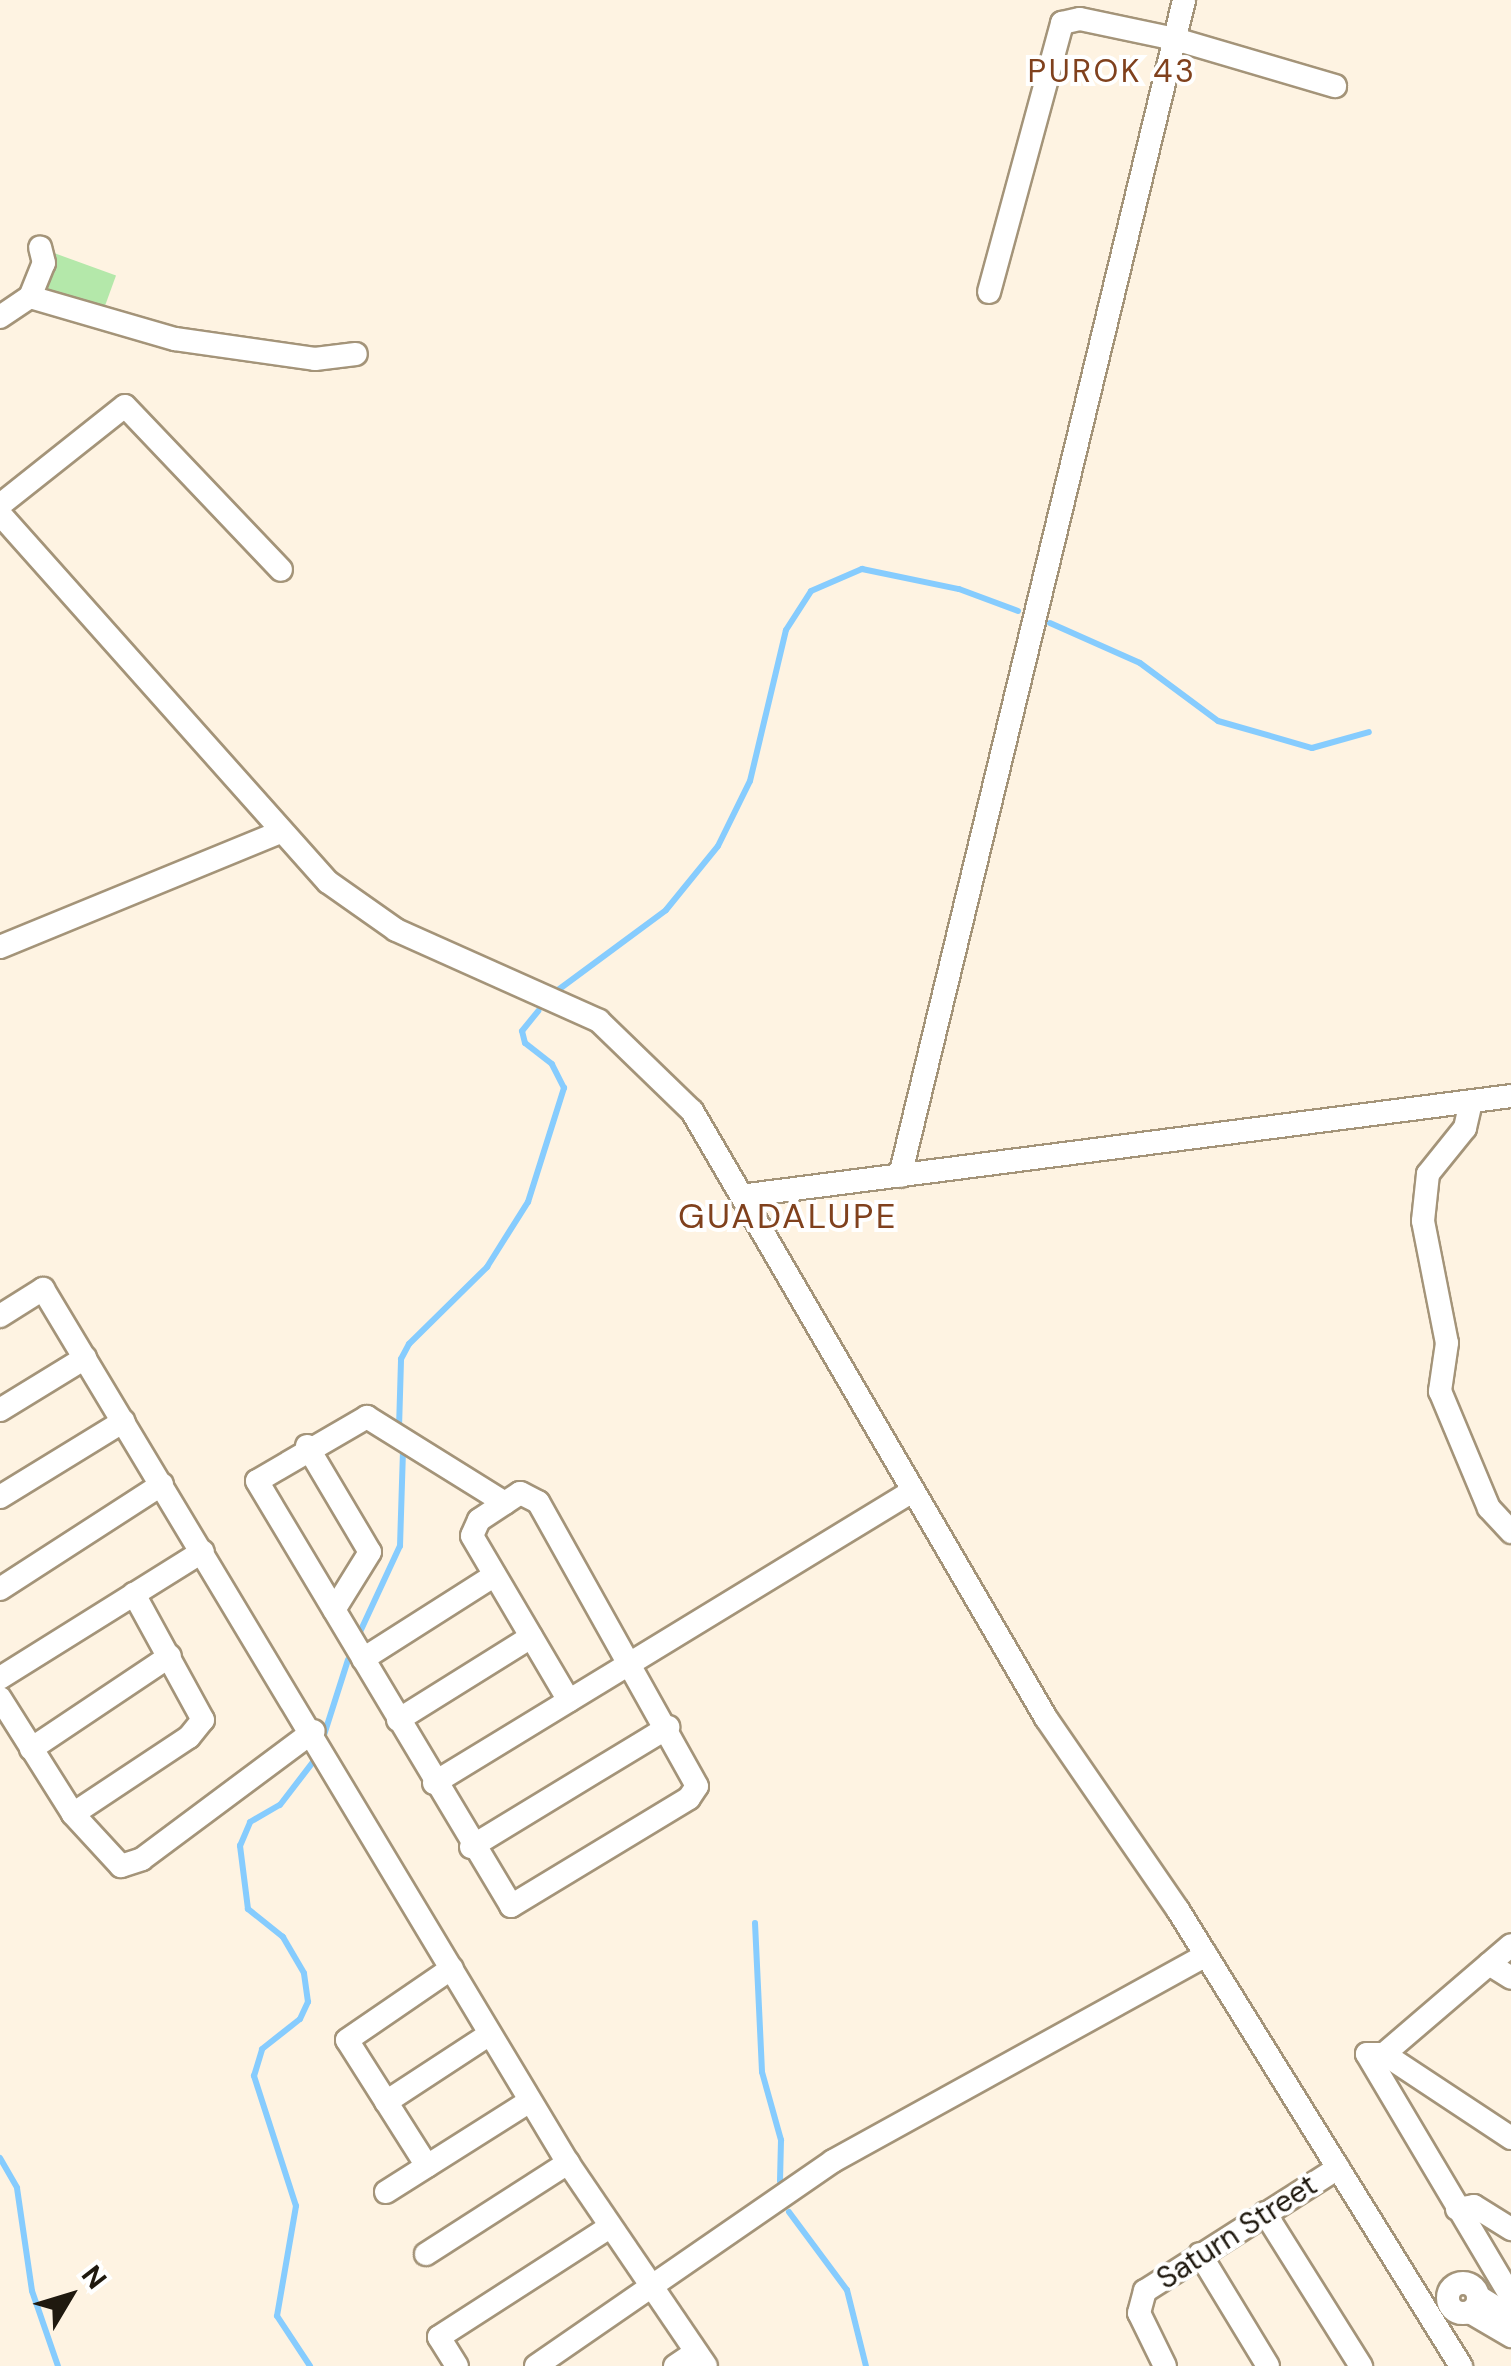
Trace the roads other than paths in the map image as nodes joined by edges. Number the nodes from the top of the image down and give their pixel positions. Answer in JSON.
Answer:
{"nodes":[{"id":1,"x":1184,"y":0,"type":"edge"},
{"id":2,"x":1175,"y":39,"type":"junction"},
{"id":3,"x":1335,"y":86,"type":"dead end"},
{"id":4,"x":40,"y":247,"type":"dead end"},
{"id":5,"x":988,"y":292,"type":"dead end"},
{"id":6,"x":30,"y":297,"type":"junction"},
{"id":7,"x":0,"y":317,"type":"edge"},
{"id":8,"x":356,"y":354,"type":"dead end"},
{"id":9,"x":0,"y":506,"type":"edge"},
{"id":10,"x":0,"y":514,"type":"edge"},
{"id":11,"x":282,"y":570,"type":"dead end"},
{"id":12,"x":280,"y":832,"type":"junction"},
{"id":13,"x":0,"y":948,"type":"edge"},
{"id":14,"x":1511,"y":1096,"type":"edge"},
{"id":15,"x":1470,"y":1102,"type":"junction"},
{"id":16,"x":900,"y":1176,"type":"junction"},
{"id":17,"x":748,"y":1195,"type":"junction"},
{"id":18,"x":0,"y":1316,"type":"edge"},
{"id":19,"x":85,"y":1358,"type":"junction"},
{"id":20,"x":0,"y":1410,"type":"edge"},
{"id":21,"x":124,"y":1421,"type":"junction"},
{"id":22,"x":307,"y":1446,"type":"junction"},
{"id":23,"x":162,"y":1484,"type":"junction"},
{"id":24,"x":911,"y":1492,"type":"junction"},
{"id":25,"x":0,"y":1497,"type":"edge"},
{"id":26,"x":505,"y":1502,"type":"junction"},
{"id":27,"x":1511,"y":1532,"type":"edge"},
{"id":28,"x":203,"y":1551,"type":"junction"},
{"id":29,"x":494,"y":1575,"type":"junction"},
{"id":30,"x":0,"y":1589,"type":"edge"},
{"id":31,"x":134,"y":1594,"type":"junction"},
{"id":32,"x":334,"y":1610,"type":"junction"},
{"id":33,"x":531,"y":1637,"type":"junction"},
{"id":34,"x":170,"y":1656,"type":"junction"},
{"id":35,"x":363,"y":1659,"type":"junction"},
{"id":36,"x":631,"y":1663,"type":"junction"},
{"id":37,"x":0,"y":1678,"type":"edge"},
{"id":38,"x":0,"y":1698,"type":"edge"},
{"id":39,"x":569,"y":1701,"type":"junction"},
{"id":40,"x":398,"y":1720,"type":"junction"},
{"id":41,"x":668,"y":1728,"type":"junction"},
{"id":42,"x":314,"y":1731,"type":"junction"},
{"id":43,"x":31,"y":1749,"type":"junction"},
{"id":44,"x":434,"y":1783,"type":"junction"},
{"id":45,"x":73,"y":1814,"type":"junction"},
{"id":46,"x":471,"y":1847,"type":"junction"},
{"id":47,"x":1511,"y":1946,"type":"edge"},
{"id":48,"x":1206,"y":1955,"type":"junction"},
{"id":49,"x":1489,"y":1964,"type":"junction"},
{"id":50,"x":452,"y":1968,"type":"junction"},
{"id":51,"x":1511,"y":1978,"type":"edge"},
{"id":52,"x":490,"y":2034,"type":"junction"},
{"id":53,"x":1384,"y":2054,"type":"junction"},
{"id":54,"x":530,"y":2100,"type":"junction"},
{"id":55,"x":386,"y":2102,"type":"junction"},
{"id":56,"x":1511,"y":2138,"type":"edge"},
{"id":57,"x":568,"y":2162,"type":"junction"},
{"id":58,"x":427,"y":2166,"type":"junction"},
{"id":59,"x":1338,"y":2168,"type":"junction"},
{"id":60,"x":386,"y":2192,"type":"dead end"},
{"id":61,"x":1456,"y":2208,"type":"junction"},
{"id":62,"x":1265,"y":2213,"type":"junction"},
{"id":63,"x":610,"y":2227,"type":"junction"},
{"id":64,"x":1511,"y":2229,"type":"edge"},
{"id":65,"x":426,"y":2254,"type":"dead end"},
{"id":66,"x":1200,"y":2254,"type":"junction"},
{"id":67,"x":1402,"y":2272,"type":"junction"},
{"id":68,"x":654,"y":2290,"type":"junction"},
{"id":69,"x":1511,"y":2296,"type":"edge"},
{"id":70,"x":1456,"y":2304,"type":"junction"},
{"id":71,"x":1511,"y":2317,"type":"edge"},
{"id":72,"x":1511,"y":2336,"type":"edge"},
{"id":73,"x":701,"y":2359,"type":"edge"},
{"id":74,"x":457,"y":2366,"type":"edge"},
{"id":75,"x":536,"y":2366,"type":"edge"},
{"id":76,"x":675,"y":2366,"type":"edge"},
{"id":77,"x":1165,"y":2366,"type":"edge"},
{"id":78,"x":1268,"y":2366,"type":"edge"},
{"id":79,"x":1361,"y":2366,"type":"edge"},
{"id":80,"x":1461,"y":2366,"type":"edge"}],
"edges":[{"from":1,"to":2,"type":"street"},
{"from":2,"to":3,"type":"street"},
{"from":2,"to":5,"type":"street"},
{"from":2,"to":16,"type":"street"},
{"from":4,"to":6,"type":"street"},
{"from":6,"to":7,"type":"street"},
{"from":6,"to":8,"type":"street"},
{"from":9,"to":11,"type":"street"},
{"from":10,"to":12,"type":"street"},
{"from":12,"to":13,"type":"street"},
{"from":12,"to":17,"type":"street"},
{"from":14,"to":15,"type":"street"},
{"from":15,"to":16,"type":"street"},
{"from":15,"to":27,"type":"street"},
{"from":16,"to":17,"type":"street"},
{"from":17,"to":24,"type":"street"},
{"from":18,"to":19,"type":"street"},
{"from":19,"to":20,"type":"street"},
{"from":19,"to":21,"type":"street"},
{"from":21,"to":23,"type":"street"},
{"from":21,"to":25,"type":"street"},
{"from":22,"to":26,"type":"street"},
{"from":22,"to":32,"type":"street"},
{"from":22,"to":32,"type":"street"},
{"from":23,"to":28,"type":"street"},
{"from":23,"to":30,"type":"street"},
{"from":24,"to":36,"type":"street"},
{"from":24,"to":48,"type":"street"},
{"from":26,"to":29,"type":"street"},
{"from":26,"to":36,"type":"street"},
{"from":28,"to":31,"type":"street"},
{"from":28,"to":42,"type":"street"},
{"from":29,"to":33,"type":"street"},
{"from":29,"to":35,"type":"street"},
{"from":31,"to":34,"type":"street"},
{"from":31,"to":37,"type":"street"},
{"from":32,"to":35,"type":"street"},
{"from":33,"to":39,"type":"street"},
{"from":33,"to":40,"type":"street"},
{"from":34,"to":43,"type":"street"},
{"from":34,"to":45,"type":"street"},
{"from":35,"to":40,"type":"street"},
{"from":36,"to":39,"type":"street"},
{"from":36,"to":41,"type":"street"},
{"from":38,"to":43,"type":"street"},
{"from":39,"to":44,"type":"street"},
{"from":40,"to":44,"type":"street"},
{"from":41,"to":46,"type":"street"},
{"from":41,"to":46,"type":"street"},
{"from":42,"to":45,"type":"street"},
{"from":42,"to":50,"type":"street"},
{"from":43,"to":45,"type":"street"},
{"from":44,"to":46,"type":"street"},
{"from":47,"to":49,"type":"street"},
{"from":48,"to":59,"type":"street"},
{"from":48,"to":68,"type":"street"},
{"from":49,"to":51,"type":"street"},
{"from":49,"to":53,"type":"street"},
{"from":50,"to":52,"type":"street"},
{"from":50,"to":55,"type":"street"},
{"from":52,"to":54,"type":"street"},
{"from":52,"to":55,"type":"street"},
{"from":53,"to":56,"type":"street"},
{"from":53,"to":61,"type":"street"},
{"from":54,"to":57,"type":"street"},
{"from":54,"to":58,"type":"street"},
{"from":55,"to":58,"type":"street"},
{"from":57,"to":63,"type":"street"},
{"from":57,"to":65,"type":"street"},
{"from":58,"to":60,"type":"street"},
{"from":59,"to":62,"type":"street","name":"Saturn Street"},
{"from":59,"to":67,"type":"street"},
{"from":61,"to":64,"type":"street"},
{"from":61,"to":69,"type":"street"},
{"from":62,"to":66,"type":"street","name":"Saturn Street"},
{"from":62,"to":79,"type":"street"},
{"from":63,"to":68,"type":"street"},
{"from":63,"to":74,"type":"street"},
{"from":66,"to":77,"type":"street","name":"Saturn Street"},
{"from":66,"to":78,"type":"street"},
{"from":67,"to":70,"type":"street"},
{"from":67,"to":70,"type":"street"},
{"from":68,"to":73,"type":"street"},
{"from":68,"to":75,"type":"street"},
{"from":70,"to":71,"type":"street"},
{"from":70,"to":72,"type":"street"},
{"from":70,"to":80,"type":"street"},
{"from":73,"to":76,"type":"street"}]}
